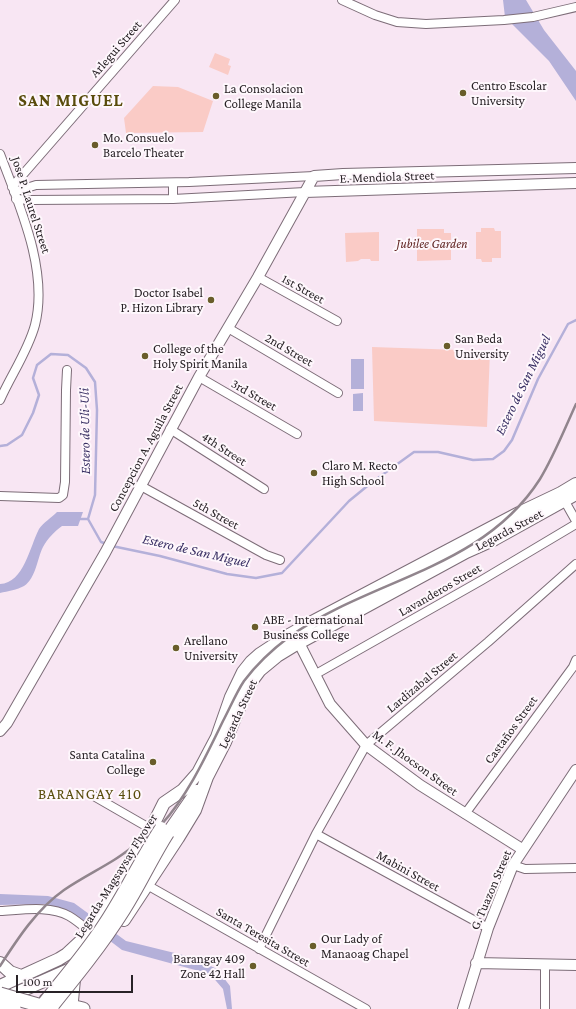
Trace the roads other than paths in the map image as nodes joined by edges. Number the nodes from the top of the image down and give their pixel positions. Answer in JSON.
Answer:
{"nodes":[{"id":1,"x":175,"y":0,"type":"edge"},
{"id":2,"x":342,"y":0,"type":"edge"},
{"id":3,"x":576,"y":7,"type":"edge"},
{"id":4,"x":0,"y":154,"type":"edge"},
{"id":5,"x":576,"y":168,"type":"edge"},
{"id":6,"x":314,"y":176,"type":"junction"},
{"id":7,"x":200,"y":182,"type":"junction"},
{"id":8,"x":173,"y":183,"type":"junction"},
{"id":9,"x":576,"y":184,"type":"edge"},
{"id":10,"x":305,"y":192,"type":"junction"},
{"id":11,"x":14,"y":193,"type":"junction"},
{"id":12,"x":199,"y":197,"type":"junction"},
{"id":13,"x":173,"y":199,"type":"junction"},
{"id":14,"x":258,"y":277,"type":"junction"},
{"id":15,"x":337,"y":321,"type":"dead end"},
{"id":16,"x":228,"y":328,"type":"junction"},
{"id":17,"x":67,"y":370,"type":"dead end"},
{"id":18,"x":199,"y":377,"type":"junction"},
{"id":19,"x":338,"y":393,"type":"dead end"},
{"id":20,"x":0,"y":400,"type":"edge"},
{"id":21,"x":170,"y":429,"type":"junction"},
{"id":22,"x":297,"y":434,"type":"dead end"},
{"id":23,"x":576,"y":484,"type":"edge"},
{"id":24,"x":141,"y":486,"type":"junction"},
{"id":25,"x":264,"y":489,"type":"dead end"},
{"id":26,"x":576,"y":494,"type":"edge"},
{"id":27,"x":0,"y":496,"type":"edge"},
{"id":28,"x":562,"y":497,"type":"junction"},
{"id":29,"x":576,"y":523,"type":"edge"},
{"id":30,"x":280,"y":560,"type":"dead end"},
{"id":31,"x":576,"y":564,"type":"edge"},
{"id":32,"x":293,"y":632,"type":"junction"},
{"id":33,"x":299,"y":643,"type":"junction"},
{"id":34,"x":575,"y":667,"type":"edge"},
{"id":35,"x":316,"y":674,"type":"junction"},
{"id":36,"x":0,"y":731,"type":"edge"},
{"id":37,"x":366,"y":745,"type":"junction"},
{"id":38,"x":576,"y":770,"type":"edge"},
{"id":39,"x":203,"y":775,"type":"junction"},
{"id":40,"x":92,"y":795,"type":"dead end"},
{"id":41,"x":465,"y":814,"type":"junction"},
{"id":42,"x":160,"y":830,"type":"junction"},
{"id":43,"x":316,"y":834,"type":"junction"},
{"id":44,"x":522,"y":849,"type":"junction"},
{"id":45,"x":513,"y":865,"type":"junction"},
{"id":46,"x":576,"y":868,"type":"edge"},
{"id":47,"x":147,"y":885,"type":"junction"},
{"id":48,"x":0,"y":912,"type":"edge"},
{"id":49,"x":488,"y":928,"type":"junction"},
{"id":50,"x":89,"y":931,"type":"junction"},
{"id":51,"x":107,"y":944,"type":"junction"},
{"id":52,"x":258,"y":949,"type":"junction"},
{"id":53,"x":0,"y":963,"type":"edge"},
{"id":54,"x":476,"y":963,"type":"junction"},
{"id":55,"x":545,"y":964,"type":"junction"},
{"id":56,"x":576,"y":965,"type":"edge"},
{"id":57,"x":75,"y":968,"type":"junction"},
{"id":58,"x":21,"y":976,"type":"junction"},
{"id":59,"x":0,"y":986,"type":"edge"},
{"id":60,"x":0,"y":991,"type":"edge"},
{"id":61,"x":0,"y":994,"type":"edge"},
{"id":62,"x":14,"y":994,"type":"junction"},
{"id":63,"x":0,"y":1002,"type":"edge"},
{"id":64,"x":0,"y":1005,"type":"edge"},
{"id":65,"x":77,"y":1007,"type":"edge"},
{"id":66,"x":4,"y":1009,"type":"edge"},
{"id":67,"x":9,"y":1009,"type":"edge"},
{"id":68,"x":14,"y":1009,"type":"edge"},
{"id":69,"x":39,"y":1009,"type":"edge"},
{"id":70,"x":51,"y":1009,"type":"edge"},
{"id":71,"x":366,"y":1009,"type":"edge"},
{"id":72,"x":463,"y":1009,"type":"edge"},
{"id":73,"x":544,"y":1009,"type":"edge"}],
"edges":[{"from":1,"to":11,"type":"street","name":"Arlegui Street"},
{"from":2,"to":3,"type":"street"},
{"from":4,"to":11,"type":"street","name":"Jose P. Laurel Street"},
{"from":5,"to":6,"type":"street","name":"E. Mendiola Street"},
{"from":6,"to":7,"type":"street","name":"E. Mendiola Street"},
{"from":6,"to":10,"type":"street","name":"Concepcion A. Aguila Street"},
{"from":7,"to":8,"type":"street","name":"E. Mendiola Street"},
{"from":7,"to":12,"type":"street"},
{"from":8,"to":11,"type":"street","name":"E. Mendiola Street"},
{"from":8,"to":13,"type":"street"},
{"from":9,"to":10,"type":"street","name":"E. Mendiola Street"},
{"from":10,"to":12,"type":"street","name":"E. Mendiola Street"},
{"from":10,"to":14,"type":"street","name":"Concepcion A. Aguila Street"},
{"from":11,"to":13,"type":"street","name":"E. Mendiola Street"},
{"from":11,"to":20,"type":"street","name":"Jose P. Laurel Street"},
{"from":12,"to":13,"type":"street","name":"E. Mendiola Street"},
{"from":14,"to":15,"type":"street","name":"1st Street"},
{"from":14,"to":16,"type":"street","name":"Concepcion A. Aguila Street"},
{"from":16,"to":18,"type":"street","name":"Concepcion A. Aguila Street"},
{"from":16,"to":19,"type":"street","name":"2nd Street"},
{"from":17,"to":27,"type":"street"},
{"from":18,"to":21,"type":"street","name":"Concepcion A. Aguila Street"},
{"from":18,"to":22,"type":"street","name":"3rd Street"},
{"from":21,"to":24,"type":"street","name":"Concepcion A. Aguila Street"},
{"from":21,"to":25,"type":"street","name":"4th Street"},
{"from":23,"to":28,"type":"main road","name":"Legarda Street"},
{"from":24,"to":30,"type":"street","name":"5th Street"},
{"from":24,"to":36,"type":"street","name":"Concepcion A. Aguila Street"},
{"from":26,"to":28,"type":"main road","name":"Legarda Street"},
{"from":28,"to":29,"type":"street"},
{"from":28,"to":32,"type":"main road","name":"Legarda Street"},
{"from":28,"to":33,"type":"main road","name":"Legarda Street"},
{"from":29,"to":35,"type":"street","name":"Lavanderos Street"},
{"from":31,"to":37,"type":"street","name":"Lardizabal Street"},
{"from":32,"to":33,"type":"street","name":"M. F. Jhocson Street"},
{"from":32,"to":39,"type":"main road","name":"Legarda Street"},
{"from":33,"to":35,"type":"street","name":"M. F. Jhocson Street"},
{"from":33,"to":39,"type":"main road","name":"Legarda Street"},
{"from":34,"to":41,"type":"street","name":"Castaños Street"},
{"from":35,"to":37,"type":"street","name":"M. F. Jhocson Street"},
{"from":37,"to":41,"type":"street","name":"M. F. Jhocson Street"},
{"from":37,"to":43,"type":"street","name":"Lardizabal Street"},
{"from":38,"to":44,"type":"street","name":"G. Tuazon Street"},
{"from":39,"to":42,"type":"main road","name":"Legarda-Magsaysay Flyover"},
{"from":39,"to":47,"type":"main road","name":"Legarda Street"},
{"from":40,"to":42,"type":"street"},
{"from":41,"to":44,"type":"street","name":"M. F. Jhocson Street"},
{"from":42,"to":50,"type":"main road"},
{"from":42,"to":69,"type":"main road","name":"Legarda-Magsaysay Flyover","bridge":true},
{"from":42,"to":70,"type":"main road","name":"Legarda-Magsaysay Flyover","bridge":true},
{"from":43,"to":49,"type":"street","name":"Mabini Street"},
{"from":43,"to":52,"type":"street","name":"Lardizabal Street"},
{"from":44,"to":45,"type":"street","name":"G. Tuazon Street"},
{"from":45,"to":46,"type":"street"},
{"from":45,"to":49,"type":"street","name":"G. Tuazon Street"},
{"from":47,"to":51,"type":"main road","name":"Legarda Street"},
{"from":47,"to":52,"type":"street","name":"Santa Teresita Street"},
{"from":48,"to":50,"type":"street"},
{"from":49,"to":54,"type":"street","name":"G. Tuazon Street"},
{"from":50,"to":51,"type":"main road"},
{"from":50,"to":58,"type":"main road"},
{"from":51,"to":57,"type":"main road","name":"Legarda Street"},
{"from":52,"to":71,"type":"street","name":"Santa Teresita Street"},
{"from":53,"to":58,"type":"main road"},
{"from":54,"to":55,"type":"street"},
{"from":54,"to":72,"type":"street","name":"G. Tuazon Street"},
{"from":55,"to":56,"type":"street"},
{"from":55,"to":73,"type":"street"},
{"from":57,"to":62,"type":"main road","name":"Legarda Street"},
{"from":57,"to":65,"type":"main road"},
{"from":58,"to":59,"type":"main road"},
{"from":60,"to":62,"type":"main road"},
{"from":61,"to":70,"type":"main road","bridge":true},
{"from":62,"to":65,"type":"main road"},
{"from":62,"to":67,"type":"main road"},
{"from":63,"to":66,"type":"street"},
{"from":64,"to":68,"type":"main road","bridge":true}]}
